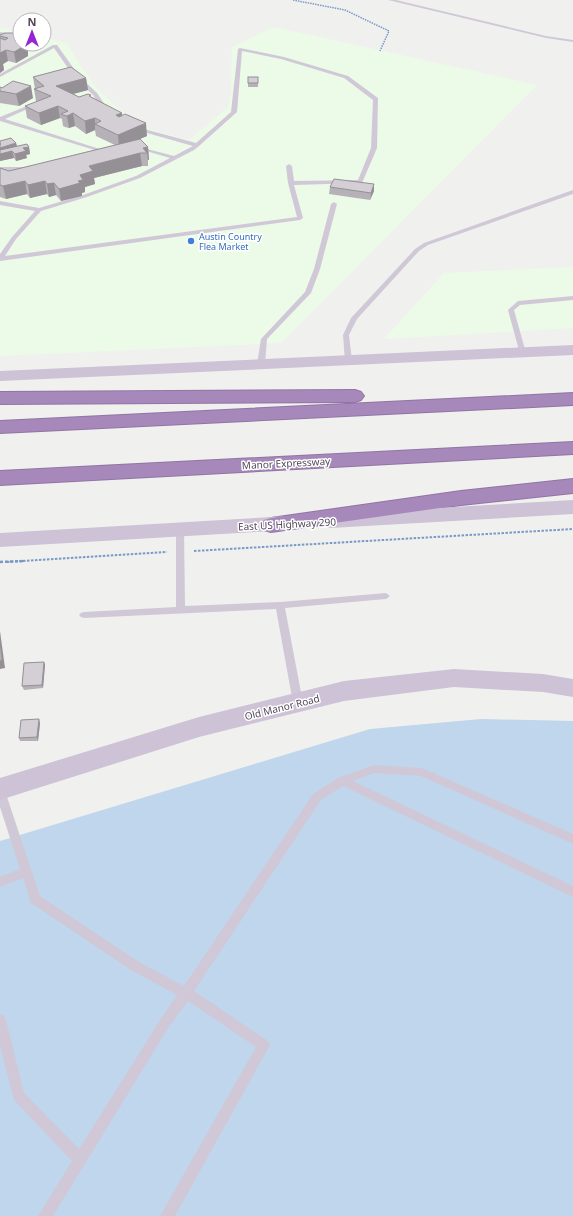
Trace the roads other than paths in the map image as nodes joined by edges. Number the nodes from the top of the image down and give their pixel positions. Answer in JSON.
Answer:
{"nodes":[{"id":1,"x":390,"y":0,"type":"edge"},
{"id":2,"x":0,"y":32,"type":"edge"},
{"id":3,"x":0,"y":40,"type":"edge"},
{"id":4,"x":573,"y":41,"type":"edge"},
{"id":5,"x":0,"y":76,"type":"edge"},
{"id":6,"x":29,"y":107,"type":"edge"},
{"id":7,"x":116,"y":114,"type":"edge"},
{"id":8,"x":0,"y":119,"type":"edge"},
{"id":9,"x":129,"y":122,"type":"edge"},
{"id":10,"x":197,"y":145,"type":"junction"},
{"id":11,"x":129,"y":147,"type":"edge"},
{"id":12,"x":110,"y":150,"type":"edge"},
{"id":13,"x":103,"y":151,"type":"junction"},
{"id":14,"x":88,"y":155,"type":"edge"},
{"id":15,"x":175,"y":158,"type":"junction"},
{"id":16,"x":289,"y":166,"type":"dead end"},
{"id":17,"x":30,"y":168,"type":"edge"},
{"id":18,"x":0,"y":169,"type":"edge"},
{"id":19,"x":291,"y":183,"type":"junction"},
{"id":20,"x":573,"y":192,"type":"edge"},
{"id":21,"x":0,"y":202,"type":"edge"},
{"id":22,"x":334,"y":204,"type":"dead end"},
{"id":23,"x":39,"y":210,"type":"junction"},
{"id":24,"x":0,"y":259,"type":"edge"},
{"id":25,"x":573,"y":298,"type":"edge"},
{"id":26,"x":573,"y":350,"type":"edge"},
{"id":27,"x":522,"y":352,"type":"junction"},
{"id":28,"x":348,"y":360,"type":"junction"},
{"id":29,"x":261,"y":364,"type":"junction"},
{"id":30,"x":0,"y":376,"type":"edge"},
{"id":31,"x":0,"y":398,"type":"edge"},
{"id":32,"x":573,"y":399,"type":"edge"},
{"id":33,"x":552,"y":400,"type":"junction"},
{"id":34,"x":0,"y":427,"type":"edge"},
{"id":35,"x":573,"y":448,"type":"edge"},
{"id":36,"x":0,"y":478,"type":"edge"},
{"id":37,"x":573,"y":486,"type":"edge"},
{"id":38,"x":573,"y":507,"type":"edge"},
{"id":39,"x":271,"y":524,"type":"junction"},
{"id":40,"x":180,"y":530,"type":"junction"},
{"id":41,"x":0,"y":540,"type":"edge"},
{"id":42,"x":386,"y":596,"type":"dead end"},
{"id":43,"x":280,"y":605,"type":"junction"},
{"id":44,"x":181,"y":610,"type":"junction"},
{"id":45,"x":84,"y":615,"type":"dead end"},
{"id":46,"x":573,"y":688,"type":"edge"},
{"id":47,"x":298,"y":703,"type":"junction"},
{"id":48,"x":342,"y":781,"type":"junction"},
{"id":49,"x":0,"y":790,"type":"edge"},
{"id":50,"x":573,"y":839,"type":"edge"},
{"id":51,"x":26,"y":872,"type":"junction"},
{"id":52,"x":0,"y":882,"type":"edge"},
{"id":53,"x":573,"y":892,"type":"edge"},
{"id":54,"x":186,"y":993,"type":"junction"},
{"id":55,"x":0,"y":1020,"type":"edge"},
{"id":56,"x":80,"y":1160,"type":"junction"},
{"id":57,"x":45,"y":1216,"type":"edge"},
{"id":58,"x":167,"y":1216,"type":"edge"}],
"edges":[{"from":1,"to":4,"type":"lane"},
{"from":2,"to":3,"type":"lane"},
{"from":5,"to":7,"type":"lane"},
{"from":6,"to":8,"type":"lane"},
{"from":8,"to":13,"type":"lane"},
{"from":9,"to":10,"type":"lane"},
{"from":10,"to":15,"type":"lane"},
{"from":10,"to":19,"type":"lane"},
{"from":11,"to":15,"type":"lane"},
{"from":12,"to":13,"type":"lane"},
{"from":13,"to":14,"type":"lane"},
{"from":15,"to":23,"type":"lane"},
{"from":16,"to":19,"type":"lane"},
{"from":17,"to":18,"type":"lane"},
{"from":19,"to":24,"type":"lane"},
{"from":20,"to":28,"type":"lane"},
{"from":21,"to":23,"type":"lane"},
{"from":22,"to":29,"type":"lane"},
{"from":23,"to":24,"type":"lane"},
{"from":25,"to":27,"type":"lane"},
{"from":26,"to":27,"type":"main road"},
{"from":27,"to":28,"type":"main road"},
{"from":28,"to":29,"type":"main road"},
{"from":29,"to":30,"type":"main road"},
{"from":31,"to":33,"type":"highway"},
{"from":32,"to":33,"type":"highway"},
{"from":33,"to":34,"type":"highway"},
{"from":35,"to":36,"type":"highway","name":"Manor Expressway"},
{"from":37,"to":39,"type":"highway"},
{"from":38,"to":39,"type":"main road","name":"East US Highway 290"},
{"from":39,"to":40,"type":"main road","name":"East US Highway 290"},
{"from":40,"to":41,"type":"main road","name":"East US Highway 290"},
{"from":40,"to":44,"type":"lane"},
{"from":42,"to":43,"type":"lane"},
{"from":43,"to":44,"type":"lane"},
{"from":43,"to":47,"type":"lane"},
{"from":44,"to":45,"type":"lane"},
{"from":46,"to":47,"type":"main road","name":"Old Manor Road"},
{"from":47,"to":49,"type":"main road","name":"Old Manor Road"},
{"from":48,"to":50,"type":"lane"},
{"from":48,"to":53,"type":"lane"},
{"from":48,"to":54,"type":"lane"},
{"from":49,"to":51,"type":"lane"},
{"from":51,"to":52,"type":"lane"},
{"from":51,"to":54,"type":"lane"},
{"from":54,"to":56,"type":"lane"},
{"from":54,"to":58,"type":"lane"},
{"from":55,"to":56,"type":"lane"},
{"from":56,"to":57,"type":"lane"}]}
